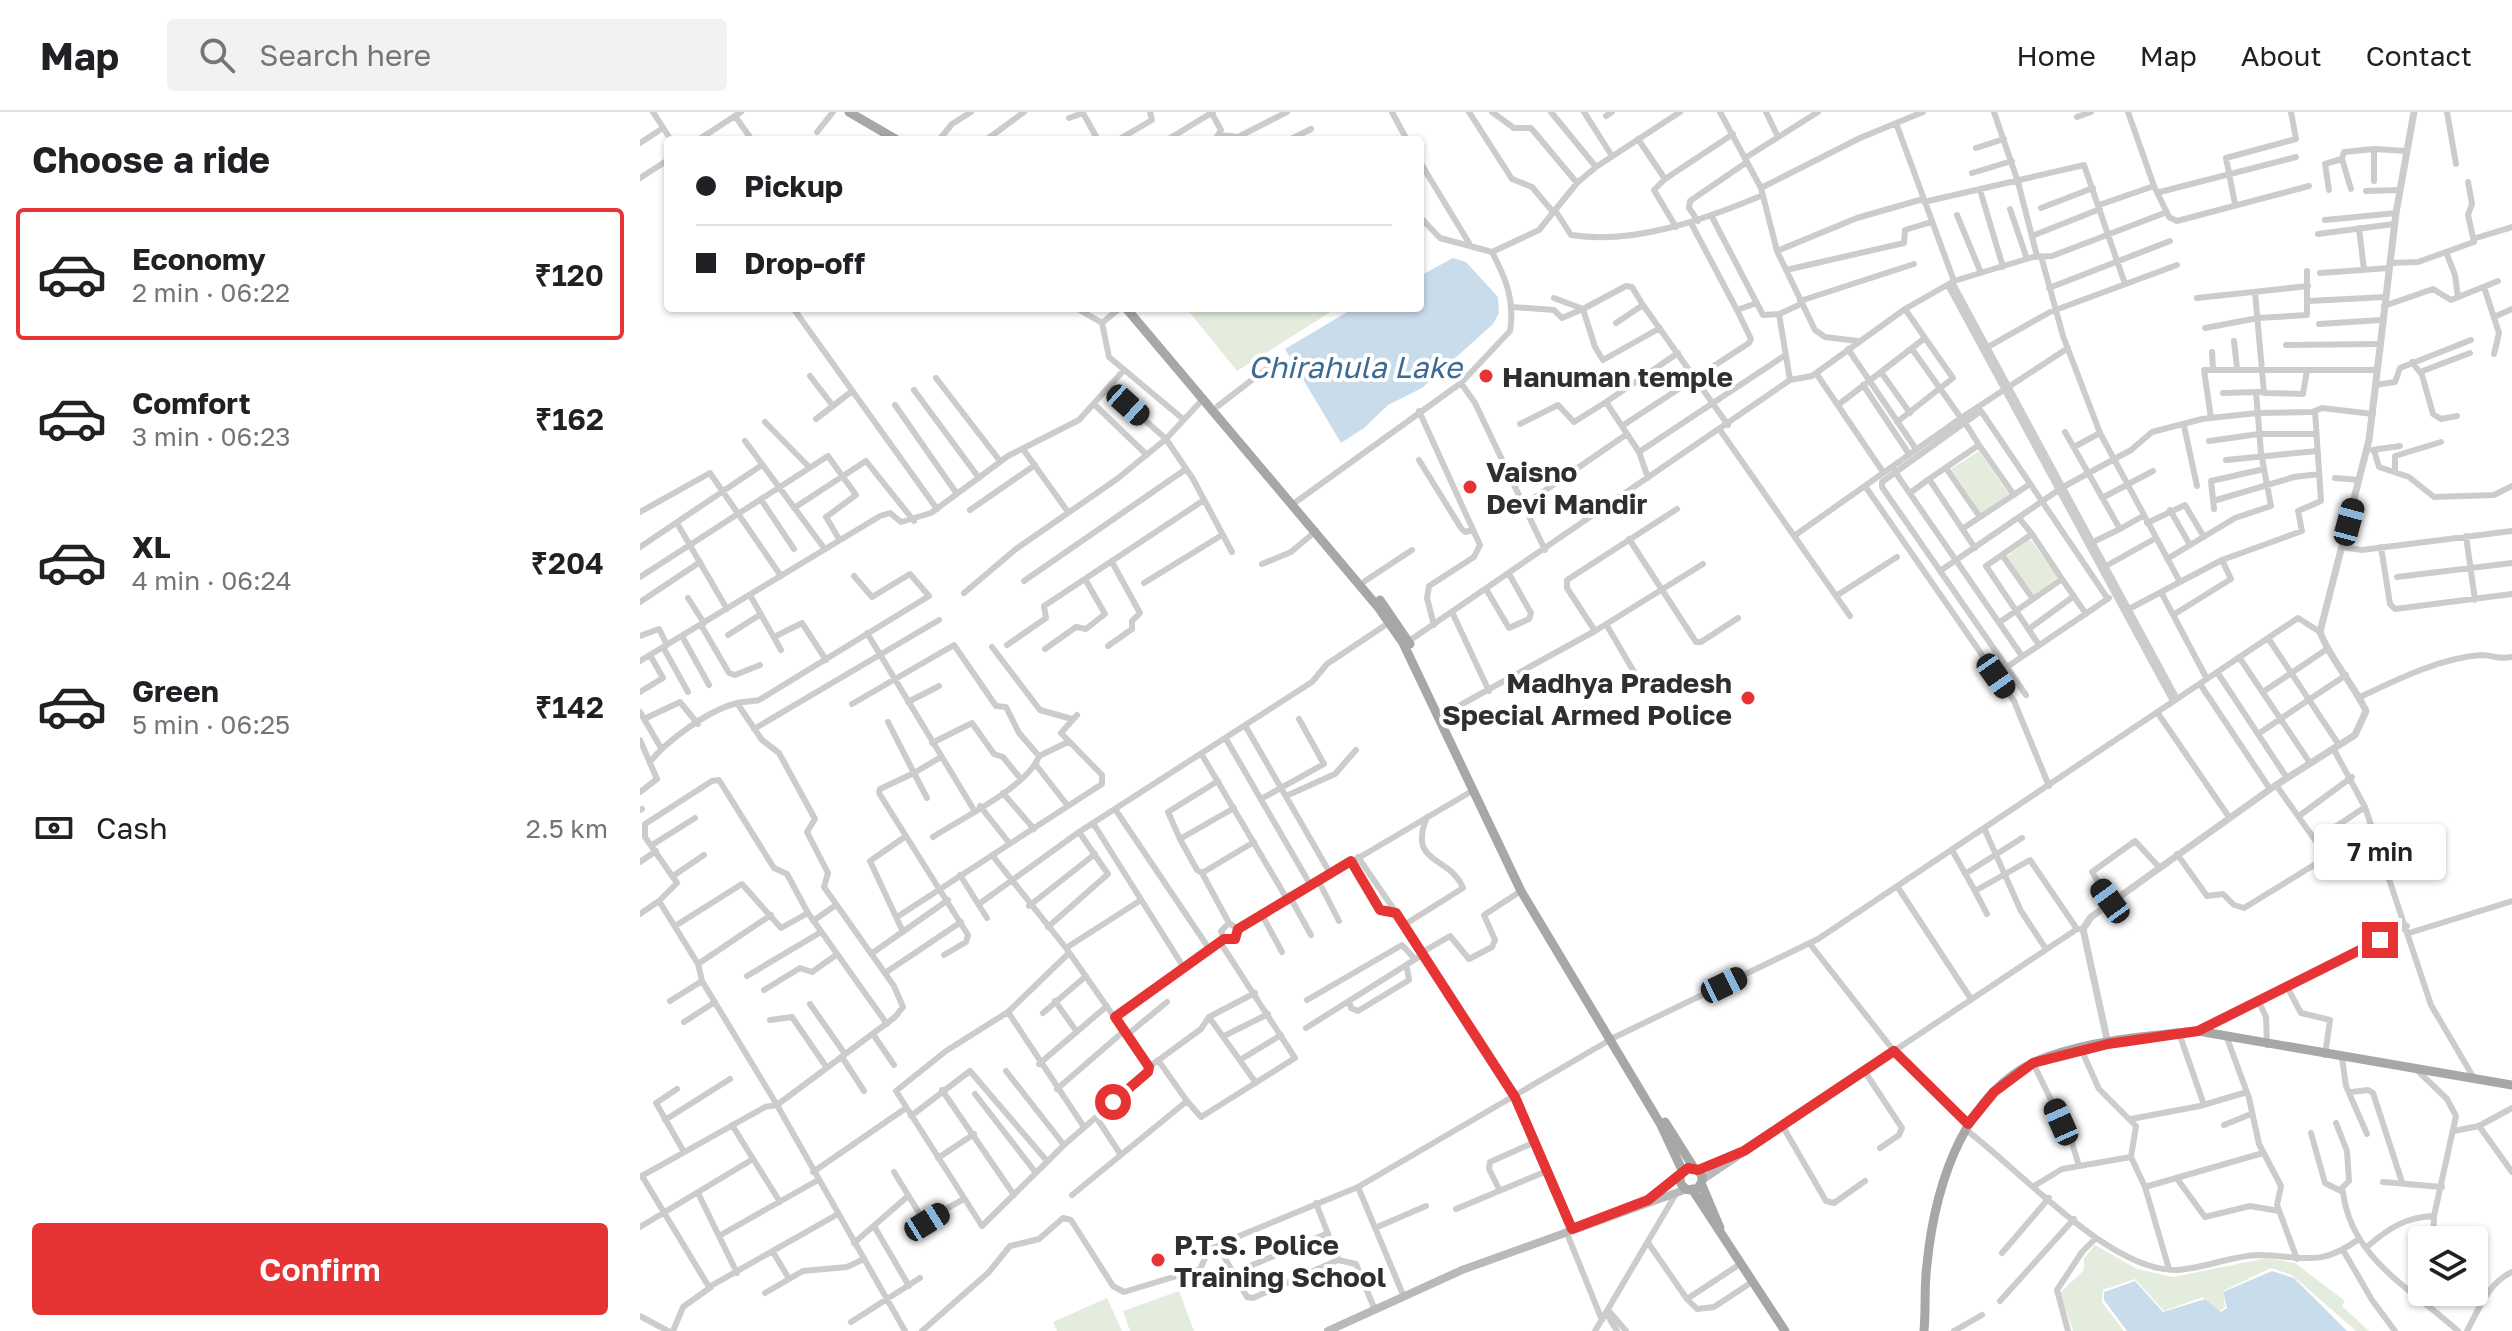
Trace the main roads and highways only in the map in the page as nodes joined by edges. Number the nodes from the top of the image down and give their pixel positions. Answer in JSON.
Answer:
{"nodes":[{"id":1,"x":849,"y":112,"type":"edge"},
{"id":2,"x":861,"y":112,"type":"edge"},
{"id":3,"x":890,"y":136,"type":"edge"},
{"id":4,"x":900,"y":136,"type":"edge"},
{"id":5,"x":1129,"y":312,"type":"edge"},
{"id":6,"x":1130,"y":312,"type":"edge"},
{"id":7,"x":1295,"y":503,"type":"junction"},
{"id":8,"x":1392,"y":621,"type":"junction"},
{"id":9,"x":1610,"y":1040,"type":"junction"},
{"id":10,"x":2512,"y":1085,"type":"edge"},
{"id":11,"x":1966,"y":1127,"type":"junction"},
{"id":12,"x":1682,"y":1173,"type":"junction"},
{"id":13,"x":1699,"y":1175,"type":"junction"},
{"id":14,"x":1690,"y":1189,"type":"junction"},
{"id":15,"x":1648,"y":1200,"type":"junction"},
{"id":16,"x":1720,"y":1229,"type":"junction"},
{"id":17,"x":1328,"y":1331,"type":"edge"},
{"id":18,"x":1785,"y":1331,"type":"edge"},
{"id":19,"x":1924,"y":1331,"type":"edge"}],
"edges":[{"from":1,"to":3,"type":"main road"},
{"from":2,"to":4,"type":"main road"},
{"from":5,"to":7,"type":"main road"},
{"from":6,"to":7,"type":"main road"},
{"from":7,"to":8,"type":"main road"},
{"from":7,"to":8,"type":"main road"},
{"from":8,"to":9,"type":"main road"},
{"from":8,"to":9,"type":"main road"},
{"from":9,"to":12,"type":"main road"},
{"from":9,"to":13,"type":"main road"},
{"from":10,"to":11,"type":"main road"},
{"from":11,"to":13,"type":"main road"},
{"from":11,"to":19,"type":"main road"},
{"from":12,"to":13,"type":"main road"},
{"from":12,"to":14,"type":"main road"},
{"from":12,"to":15,"type":"main road"},
{"from":13,"to":14,"type":"main road"},
{"from":13,"to":16,"type":"main road"},
{"from":14,"to":15,"type":"main road"},
{"from":14,"to":16,"type":"main road"},
{"from":15,"to":17,"type":"main road"},
{"from":16,"to":18,"type":"main road"}]}
